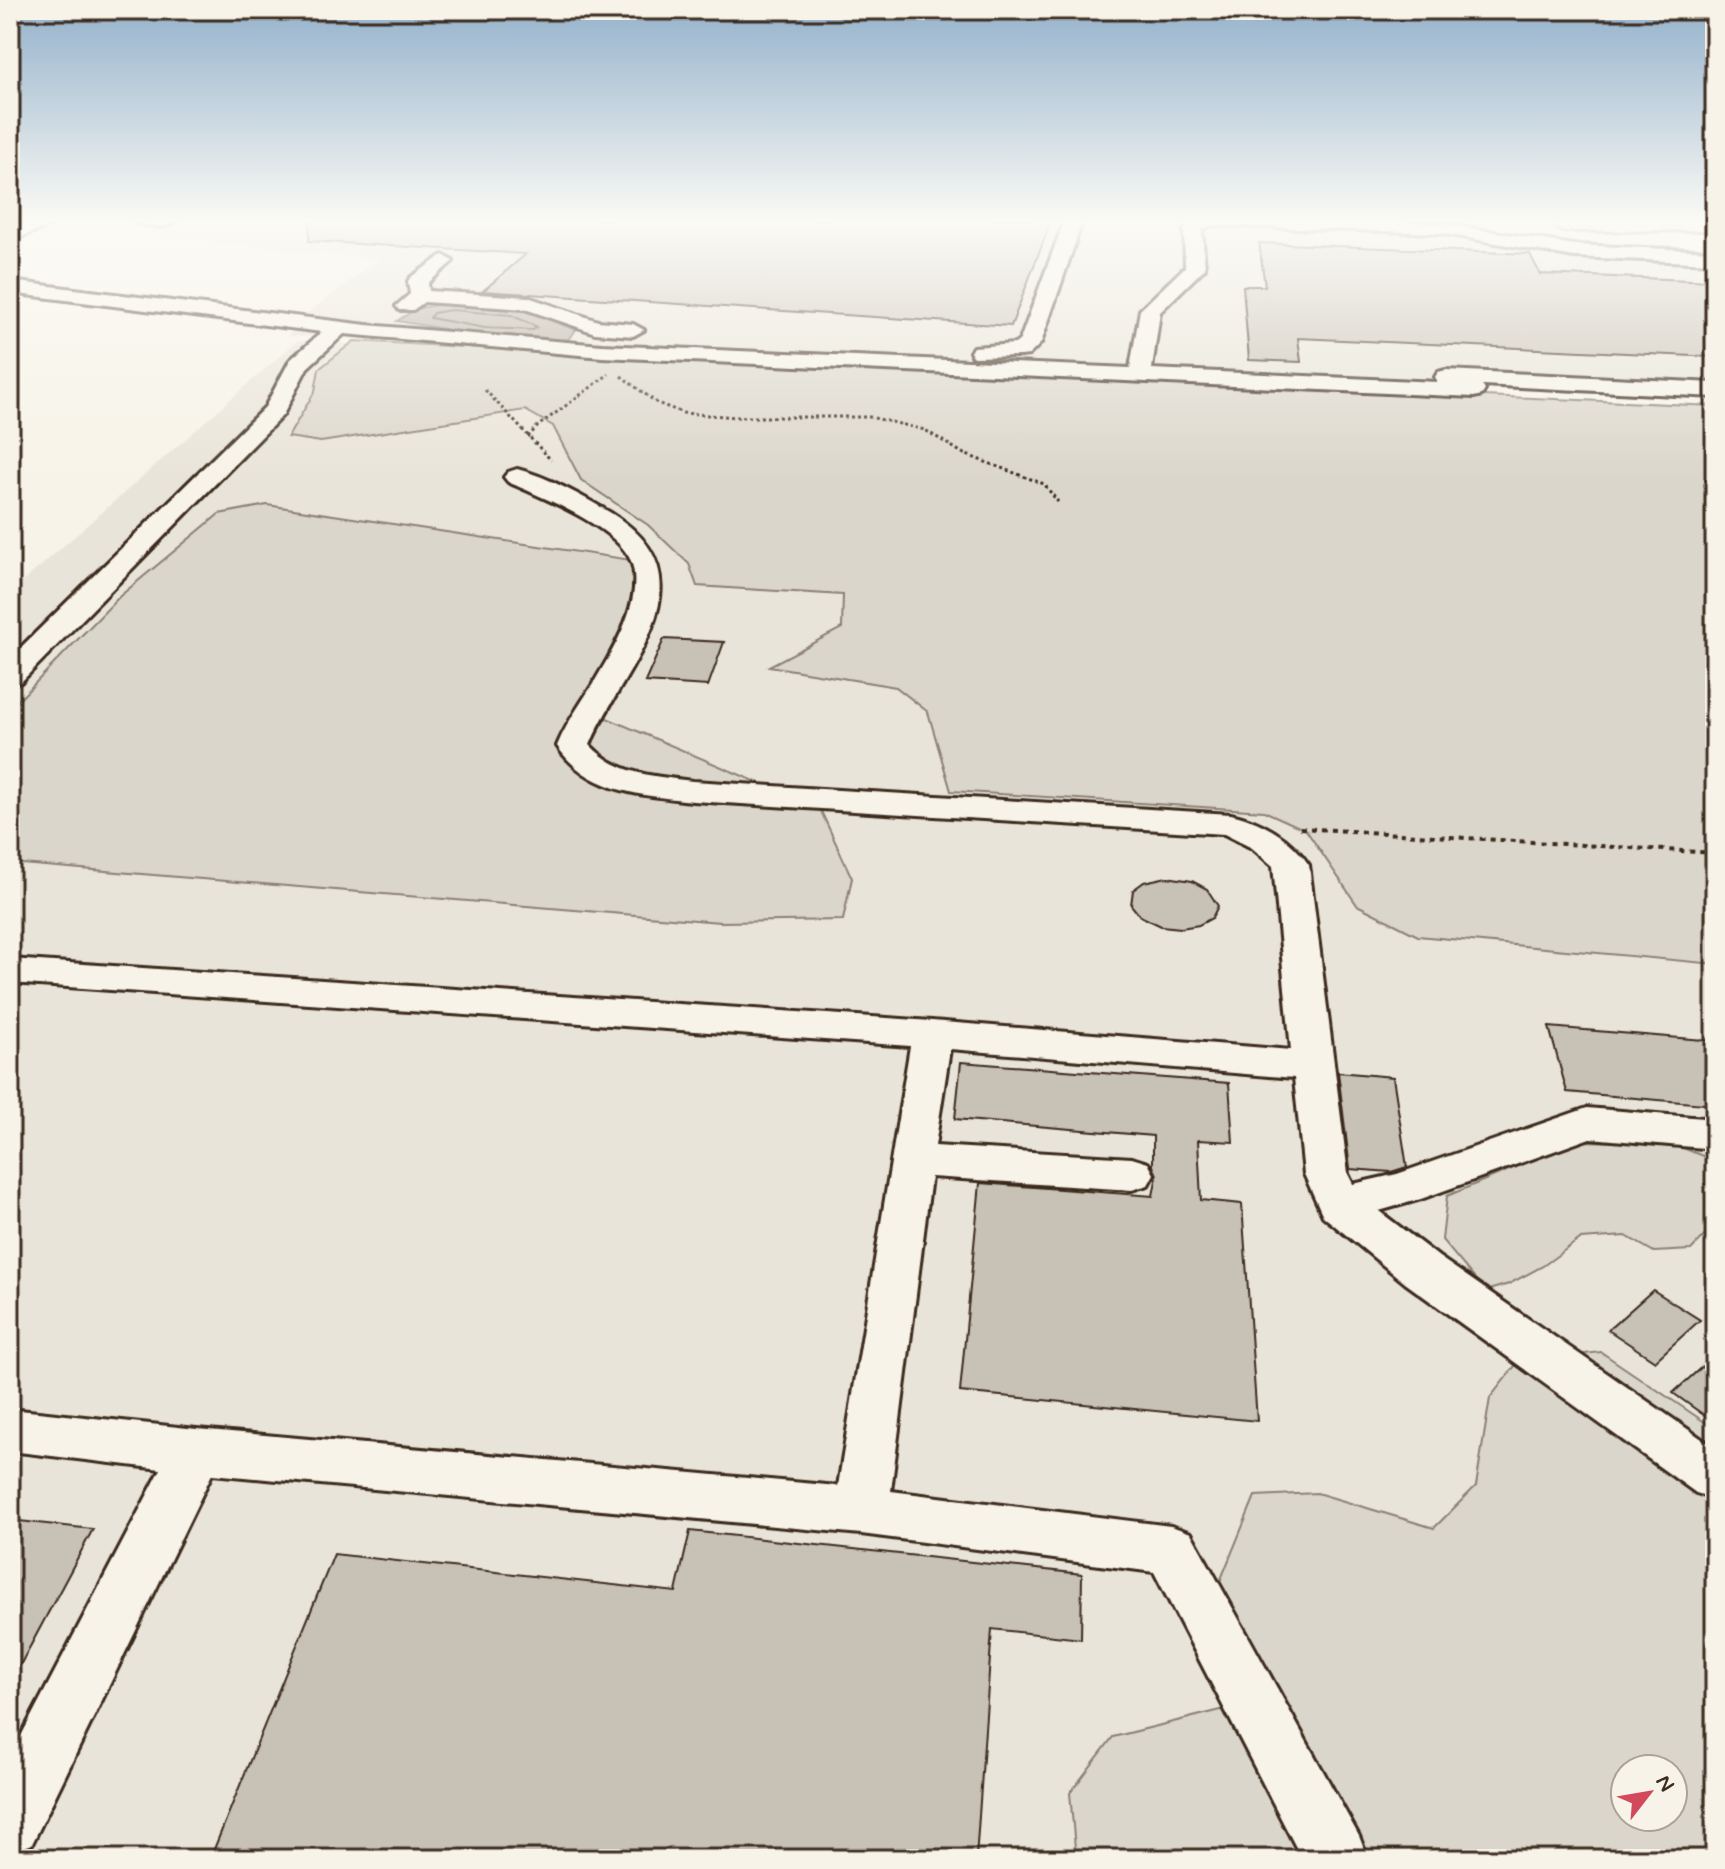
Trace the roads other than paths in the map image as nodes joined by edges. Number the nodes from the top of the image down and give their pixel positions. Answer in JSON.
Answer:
{"nodes":[{"id":1,"x":169,"y":306,"type":"edge"},
{"id":2,"x":405,"y":306,"type":"edge"},
{"id":3,"x":537,"y":306,"type":"edge"},
{"id":4,"x":1043,"y":306,"type":"edge"},
{"id":5,"x":1154,"y":306,"type":"edge"},
{"id":6,"x":340,"y":327,"type":"junction"},
{"id":7,"x":367,"y":331,"type":"junction"},
{"id":8,"x":1344,"y":372,"type":"dead end"},
{"id":9,"x":1140,"y":376,"type":"junction"},
{"id":10,"x":1474,"y":390,"type":"dead end"},
{"id":11,"x":1715,"y":390,"type":"edge"},
{"id":12,"x":517,"y":477,"type":"dead end"},
{"id":13,"x":10,"y":675,"type":"edge"},
{"id":14,"x":10,"y":971,"type":"edge"},
{"id":15,"x":932,"y":1034,"type":"junction"},
{"id":16,"x":1313,"y":1066,"type":"junction"},
{"id":17,"x":1715,"y":1134,"type":"edge"},
{"id":18,"x":911,"y":1160,"type":"junction"},
{"id":19,"x":1132,"y":1174,"type":"dead end"},
{"id":20,"x":1339,"y":1204,"type":"junction"},
{"id":21,"x":10,"y":1430,"type":"edge"},
{"id":22,"x":197,"y":1451,"type":"junction"},
{"id":23,"x":1715,"y":1477,"type":"edge"},
{"id":24,"x":861,"y":1511,"type":"junction"},
{"id":25,"x":10,"y":1822,"type":"edge"},
{"id":26,"x":1336,"y":1859,"type":"edge"}],
"edges":[{"from":1,"to":6,"type":"street"},
{"from":2,"to":7,"type":"street"},
{"from":3,"to":4,"type":"street"},
{"from":5,"to":9,"type":"street"},
{"from":6,"to":7,"type":"street"},
{"from":6,"to":13,"type":"street"},
{"from":7,"to":9,"type":"street"},
{"from":8,"to":11,"type":"street"},
{"from":9,"to":10,"type":"street"},
{"from":12,"to":16,"type":"street"},
{"from":14,"to":15,"type":"street"},
{"from":15,"to":16,"type":"street"},
{"from":15,"to":18,"type":"street"},
{"from":16,"to":20,"type":"street"},
{"from":17,"to":20,"type":"street"},
{"from":18,"to":19,"type":"street"},
{"from":18,"to":24,"type":"street"},
{"from":20,"to":23,"type":"street"},
{"from":21,"to":22,"type":"street"},
{"from":22,"to":24,"type":"street"},
{"from":22,"to":25,"type":"street"},
{"from":24,"to":26,"type":"street"}]}
